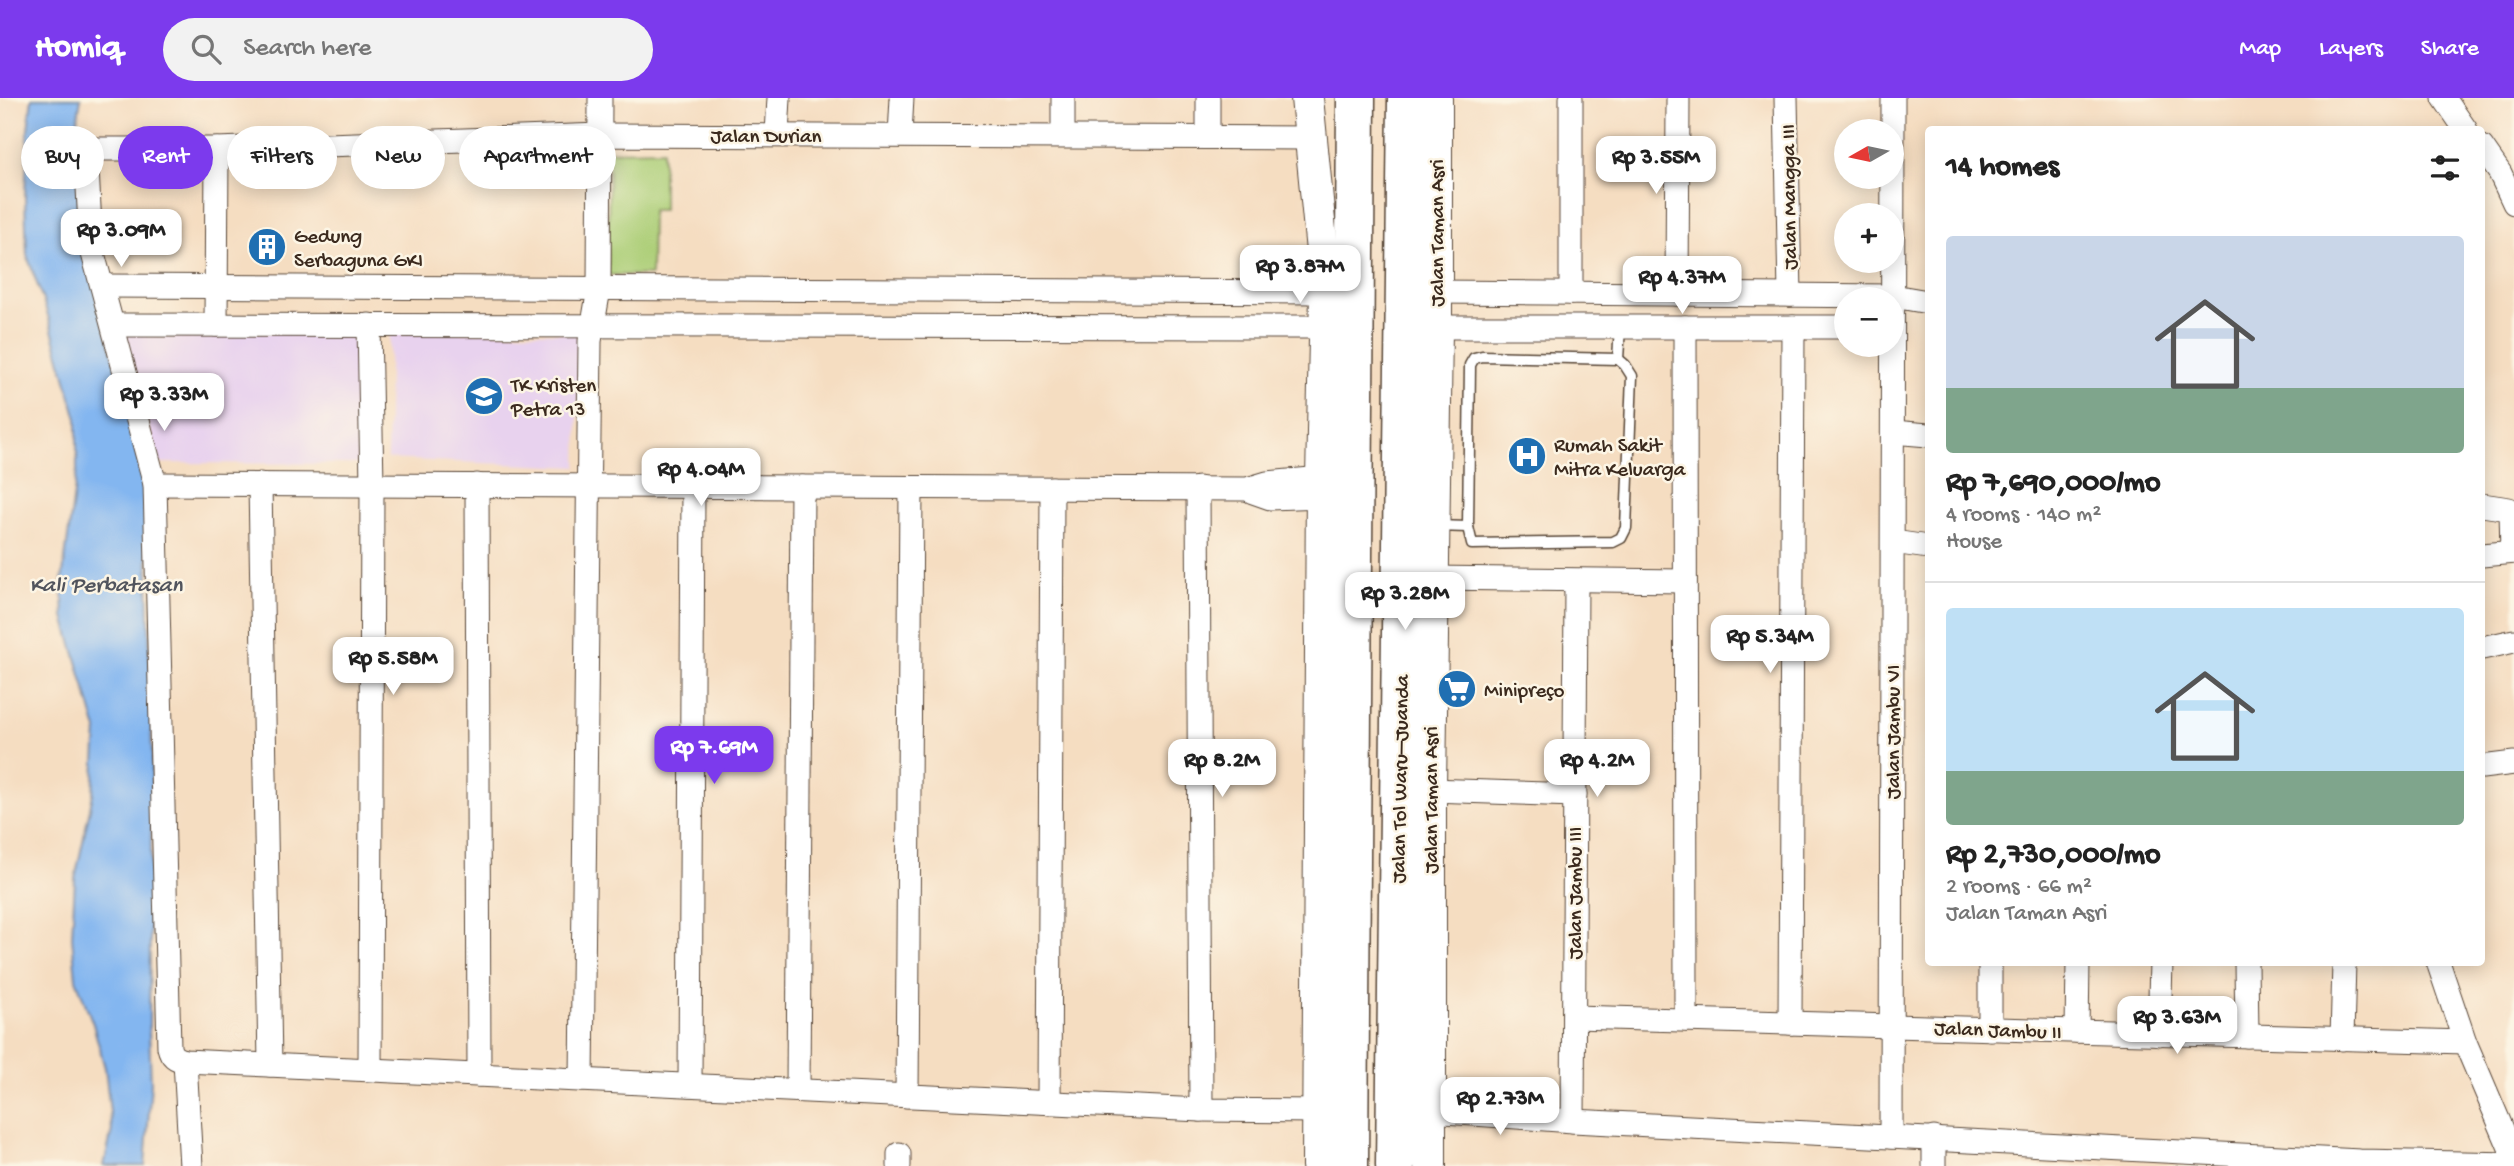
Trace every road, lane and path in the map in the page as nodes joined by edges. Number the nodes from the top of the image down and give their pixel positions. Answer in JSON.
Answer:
{"nodes":[{"id":1,"x":600,"y":98,"type":"edge"},
{"id":2,"x":779,"y":98,"type":"edge"},
{"id":3,"x":902,"y":98,"type":"edge"},
{"id":4,"x":1063,"y":98,"type":"edge"},
{"id":5,"x":1208,"y":98,"type":"edge"},
{"id":6,"x":1307,"y":98,"type":"edge"},
{"id":7,"x":1339,"y":98,"type":"edge"},
{"id":8,"x":1356,"y":98,"type":"edge"},
{"id":9,"x":1407,"y":98,"type":"edge"},
{"id":10,"x":1436,"y":98,"type":"edge"},
{"id":11,"x":1571,"y":98,"type":"edge"},
{"id":12,"x":1678,"y":98,"type":"edge"},
{"id":13,"x":1786,"y":98,"type":"edge"},
{"id":14,"x":1893,"y":98,"type":"edge"},
{"id":15,"x":2444,"y":98,"type":"edge"},
{"id":16,"x":600,"y":126,"type":"edge"},
{"id":17,"x":2463,"y":126,"type":"edge"},
{"id":18,"x":616,"y":135,"type":"edge"},
{"id":19,"x":777,"y":135,"type":"junction"},
{"id":20,"x":900,"y":135,"type":"junction"},
{"id":21,"x":1063,"y":136,"type":"junction"},
{"id":22,"x":1208,"y":136,"type":"junction"},
{"id":23,"x":1310,"y":138,"type":"junction"},
{"id":24,"x":459,"y":140,"type":"edge"},
{"id":25,"x":217,"y":149,"type":"junction"},
{"id":26,"x":2485,"y":151,"type":"edge"},
{"id":27,"x":600,"y":189,"type":"edge"},
{"id":28,"x":2514,"y":203,"type":"edge"},
{"id":29,"x":1340,"y":283,"type":"junction"},
{"id":30,"x":103,"y":286,"type":"junction"},
{"id":31,"x":217,"y":287,"type":"junction"},
{"id":32,"x":1893,"y":287,"type":"edge"},
{"id":33,"x":599,"y":289,"type":"junction"},
{"id":34,"x":1436,"y":292,"type":"junction"},
{"id":35,"x":1571,"y":293,"type":"junction"},
{"id":36,"x":1677,"y":294,"type":"junction"},
{"id":37,"x":1790,"y":295,"type":"junction"},
{"id":38,"x":1834,"y":295,"type":"edge"},
{"id":39,"x":1904,"y":298,"type":"edge"},
{"id":40,"x":1925,"y":301,"type":"edge"},
{"id":41,"x":114,"y":325,"type":"junction"},
{"id":42,"x":216,"y":325,"type":"junction"},
{"id":43,"x":369,"y":326,"type":"junction"},
{"id":44,"x":593,"y":326,"type":"junction"},
{"id":45,"x":1325,"y":327,"type":"junction"},
{"id":46,"x":1436,"y":327,"type":"junction"},
{"id":47,"x":1620,"y":327,"type":"junction"},
{"id":48,"x":1685,"y":327,"type":"junction"},
{"id":49,"x":1793,"y":327,"type":"junction"},
{"id":50,"x":1834,"y":327,"type":"edge"},
{"id":51,"x":1893,"y":357,"type":"edge"},
{"id":52,"x":1618,"y":359,"type":"junction"},
{"id":53,"x":1893,"y":432,"type":"junction"},
{"id":54,"x":1925,"y":435,"type":"edge"},
{"id":55,"x":155,"y":484,"type":"junction"},
{"id":56,"x":260,"y":484,"type":"junction"},
{"id":57,"x":372,"y":485,"type":"junction"},
{"id":58,"x":477,"y":485,"type":"junction"},
{"id":59,"x":588,"y":486,"type":"junction"},
{"id":60,"x":693,"y":486,"type":"junction"},
{"id":61,"x":802,"y":487,"type":"junction"},
{"id":62,"x":1322,"y":487,"type":"junction"},
{"id":63,"x":911,"y":488,"type":"junction"},
{"id":64,"x":1052,"y":488,"type":"junction"},
{"id":65,"x":1198,"y":488,"type":"junction"},
{"id":66,"x":2485,"y":506,"type":"edge"},
{"id":67,"x":1433,"y":526,"type":"junction"},
{"id":68,"x":1468,"y":527,"type":"junction"},
{"id":69,"x":1892,"y":542,"type":"junction"},
{"id":70,"x":1925,"y":547,"type":"edge"},
{"id":71,"x":2513,"y":552,"type":"edge"},
{"id":72,"x":2485,"y":555,"type":"edge"},
{"id":73,"x":1432,"y":578,"type":"junction"},
{"id":74,"x":1685,"y":581,"type":"junction"},
{"id":75,"x":1576,"y":582,"type":"junction"},
{"id":76,"x":2514,"y":641,"type":"edge"},
{"id":77,"x":2485,"y":647,"type":"edge"},
{"id":78,"x":2514,"y":764,"type":"edge"},
{"id":79,"x":2485,"y":767,"type":"edge"},
{"id":80,"x":1430,"y":790,"type":"junction"},
{"id":81,"x":1575,"y":795,"type":"junction"},
{"id":82,"x":1990,"y":966,"type":"edge"},
{"id":83,"x":2078,"y":966,"type":"edge"},
{"id":84,"x":2161,"y":966,"type":"edge"},
{"id":85,"x":2246,"y":966,"type":"edge"},
{"id":86,"x":2344,"y":966,"type":"edge"},
{"id":87,"x":2439,"y":966,"type":"edge"},
{"id":88,"x":1574,"y":1017,"type":"junction"},
{"id":89,"x":1686,"y":1020,"type":"junction"},
{"id":90,"x":1790,"y":1023,"type":"junction"},
{"id":91,"x":1891,"y":1026,"type":"junction"},
{"id":92,"x":1990,"y":1029,"type":"junction"},
{"id":93,"x":2077,"y":1031,"type":"junction"},
{"id":94,"x":2159,"y":1034,"type":"junction"},
{"id":95,"x":2247,"y":1036,"type":"junction"},
{"id":96,"x":2343,"y":1039,"type":"junction"},
{"id":97,"x":2465,"y":1042,"type":"junction"},
{"id":98,"x":185,"y":1060,"type":"junction"},
{"id":99,"x":270,"y":1065,"type":"junction"},
{"id":100,"x":370,"y":1069,"type":"junction"},
{"id":101,"x":479,"y":1075,"type":"junction"},
{"id":102,"x":582,"y":1080,"type":"junction"},
{"id":103,"x":690,"y":1085,"type":"junction"},
{"id":104,"x":798,"y":1090,"type":"junction"},
{"id":105,"x":907,"y":1096,"type":"junction"},
{"id":106,"x":1049,"y":1103,"type":"junction"},
{"id":107,"x":1201,"y":1110,"type":"junction"},
{"id":108,"x":1318,"y":1111,"type":"junction"},
{"id":109,"x":1430,"y":1111,"type":"junction"},
{"id":110,"x":1573,"y":1121,"type":"junction"},
{"id":111,"x":1891,"y":1137,"type":"junction"},
{"id":112,"x":1934,"y":1138,"type":"junction"},
{"id":113,"x":2514,"y":1157,"type":"edge"},
{"id":114,"x":2514,"y":1164,"type":"edge"},
{"id":115,"x":191,"y":1166,"type":"edge"},
{"id":116,"x":1318,"y":1166,"type":"edge"},
{"id":117,"x":1349,"y":1166,"type":"edge"},
{"id":118,"x":1395,"y":1166,"type":"edge"},
{"id":119,"x":1430,"y":1166,"type":"edge"},
{"id":120,"x":1934,"y":1166,"type":"edge"}],
"edges":[{"from":1,"to":16,"type":"street"},
{"from":2,"to":19,"type":"street"},
{"from":3,"to":20,"type":"street"},
{"from":4,"to":21,"type":"street"},
{"from":5,"to":22,"type":"street"},
{"from":6,"to":23,"type":"main road"},
{"from":7,"to":29,"type":"highway"},
{"from":8,"to":29,"type":"highway"},
{"from":9,"to":118,"type":"highway","name":"Jalan Tol Waru–Juanda"},
{"from":10,"to":34,"type":"main road","name":"Jalan Taman Asri"},
{"from":11,"to":35,"type":"street"},
{"from":12,"to":36,"type":"street"},
{"from":13,"to":37,"type":"street","name":"Jalan Mangga III"},
{"from":14,"to":32,"type":"street","name":"Jalan Jambu VI"},
{"from":15,"to":17,"type":"street"},
{"from":18,"to":19,"type":"street","name":"Jalan Durian"},
{"from":19,"to":20,"type":"street","name":"Jalan Durian"},
{"from":20,"to":21,"type":"street","name":"Jalan Durian"},
{"from":21,"to":22,"type":"street","name":"Jalan Durian"},
{"from":22,"to":23,"type":"street","name":"Jalan Durian"},
{"from":23,"to":29,"type":"main road"},
{"from":24,"to":25,"type":"street","name":"Jalan Durian"},
{"from":25,"to":30,"type":"street","name":"Jalan Durian"},
{"from":25,"to":31,"type":"street"},
{"from":26,"to":28,"type":"street"},
{"from":27,"to":33,"type":"street"},
{"from":29,"to":33,"type":"street"},
{"from":29,"to":45,"type":"main road"},
{"from":29,"to":117,"type":"highway"},
{"from":30,"to":31,"type":"street"},
{"from":30,"to":41,"type":"street"},
{"from":31,"to":33,"type":"street"},
{"from":31,"to":42,"type":"street"},
{"from":33,"to":44,"type":"street"},
{"from":34,"to":35,"type":"street"},
{"from":34,"to":46,"type":"main road","name":"Jalan Taman Asri"},
{"from":35,"to":36,"type":"street"},
{"from":36,"to":37,"type":"street"},
{"from":37,"to":38,"type":"street"},
{"from":39,"to":40,"type":"street"},
{"from":41,"to":42,"type":"street"},
{"from":41,"to":55,"type":"street"},
{"from":42,"to":43,"type":"street"},
{"from":43,"to":44,"type":"street"},
{"from":43,"to":57,"type":"street"},
{"from":44,"to":45,"type":"street"},
{"from":44,"to":59,"type":"street"},
{"from":45,"to":62,"type":"main road"},
{"from":46,"to":47,"type":"street"},
{"from":46,"to":67,"type":"main road","name":"Jalan Taman Asri"},
{"from":47,"to":48,"type":"street"},
{"from":47,"to":52,"type":"lane"},
{"from":48,"to":49,"type":"street"},
{"from":48,"to":74,"type":"street"},
{"from":49,"to":50,"type":"street"},
{"from":49,"to":90,"type":"street"},
{"from":51,"to":53,"type":"street","name":"Jalan Jambu VI"},
{"from":52,"to":68,"type":"lane"},
{"from":52,"to":68,"type":"lane"},
{"from":53,"to":54,"type":"street"},
{"from":53,"to":69,"type":"street","name":"Jalan Jambu VI"},
{"from":55,"to":56,"type":"street"},
{"from":55,"to":98,"type":"street"},
{"from":56,"to":57,"type":"street"},
{"from":56,"to":99,"type":"street"},
{"from":57,"to":58,"type":"street"},
{"from":57,"to":100,"type":"street"},
{"from":58,"to":59,"type":"street"},
{"from":58,"to":101,"type":"street"},
{"from":59,"to":60,"type":"street"},
{"from":59,"to":102,"type":"street"},
{"from":60,"to":61,"type":"street"},
{"from":60,"to":103,"type":"street"},
{"from":61,"to":63,"type":"street"},
{"from":61,"to":104,"type":"street"},
{"from":62,"to":65,"type":"street"},
{"from":62,"to":108,"type":"main road"},
{"from":63,"to":64,"type":"street"},
{"from":63,"to":105,"type":"street"},
{"from":64,"to":65,"type":"street"},
{"from":64,"to":106,"type":"street"},
{"from":65,"to":107,"type":"street"},
{"from":66,"to":71,"type":"street"},
{"from":67,"to":68,"type":"lane"},
{"from":67,"to":73,"type":"main road","name":"Jalan Taman Asri"},
{"from":69,"to":70,"type":"street"},
{"from":69,"to":91,"type":"street","name":"Jalan Jambu VI"},
{"from":71,"to":72,"type":"street"},
{"from":73,"to":75,"type":"street"},
{"from":73,"to":80,"type":"main road","name":"Jalan Taman Asri"},
{"from":74,"to":75,"type":"street"},
{"from":74,"to":89,"type":"street"},
{"from":75,"to":81,"type":"street","name":"Jalan Jambu III"},
{"from":76,"to":77,"type":"street"},
{"from":78,"to":79,"type":"street"},
{"from":80,"to":81,"type":"street"},
{"from":80,"to":109,"type":"main road","name":"Jalan Taman Asri"},
{"from":81,"to":88,"type":"street","name":"Jalan Jambu III"},
{"from":82,"to":92,"type":"street"},
{"from":83,"to":93,"type":"street"},
{"from":84,"to":94,"type":"street"},
{"from":85,"to":95,"type":"street"},
{"from":86,"to":96,"type":"street"},
{"from":87,"to":97,"type":"street"},
{"from":88,"to":89,"type":"street","name":"Jalan Jambu II"},
{"from":88,"to":110,"type":"street","name":"Jalan Jambu III"},
{"from":89,"to":90,"type":"street","name":"Jalan Jambu II"},
{"from":90,"to":91,"type":"street","name":"Jalan Jambu II"},
{"from":91,"to":92,"type":"street","name":"Jalan Jambu II"},
{"from":91,"to":111,"type":"street","name":"Jalan Jambu VI"},
{"from":92,"to":93,"type":"street","name":"Jalan Jambu II"},
{"from":93,"to":94,"type":"street","name":"Jalan Jambu II"},
{"from":94,"to":95,"type":"street","name":"Jalan Jambu II"},
{"from":95,"to":96,"type":"street","name":"Jalan Jambu II"},
{"from":96,"to":97,"type":"street","name":"Jalan Jambu II"},
{"from":97,"to":113,"type":"street"},
{"from":98,"to":99,"type":"street"},
{"from":98,"to":115,"type":"street"},
{"from":99,"to":100,"type":"street"},
{"from":100,"to":101,"type":"street"},
{"from":101,"to":102,"type":"street"},
{"from":102,"to":103,"type":"street"},
{"from":103,"to":104,"type":"street"},
{"from":104,"to":105,"type":"street"},
{"from":105,"to":106,"type":"street"},
{"from":106,"to":107,"type":"street"},
{"from":107,"to":108,"type":"street"},
{"from":108,"to":116,"type":"main road"},
{"from":109,"to":110,"type":"street"},
{"from":109,"to":119,"type":"main road","name":"Jalan Taman Asri"},
{"from":110,"to":111,"type":"street"},
{"from":111,"to":112,"type":"street"},
{"from":112,"to":114,"type":"street"},
{"from":112,"to":120,"type":"street"}]}
